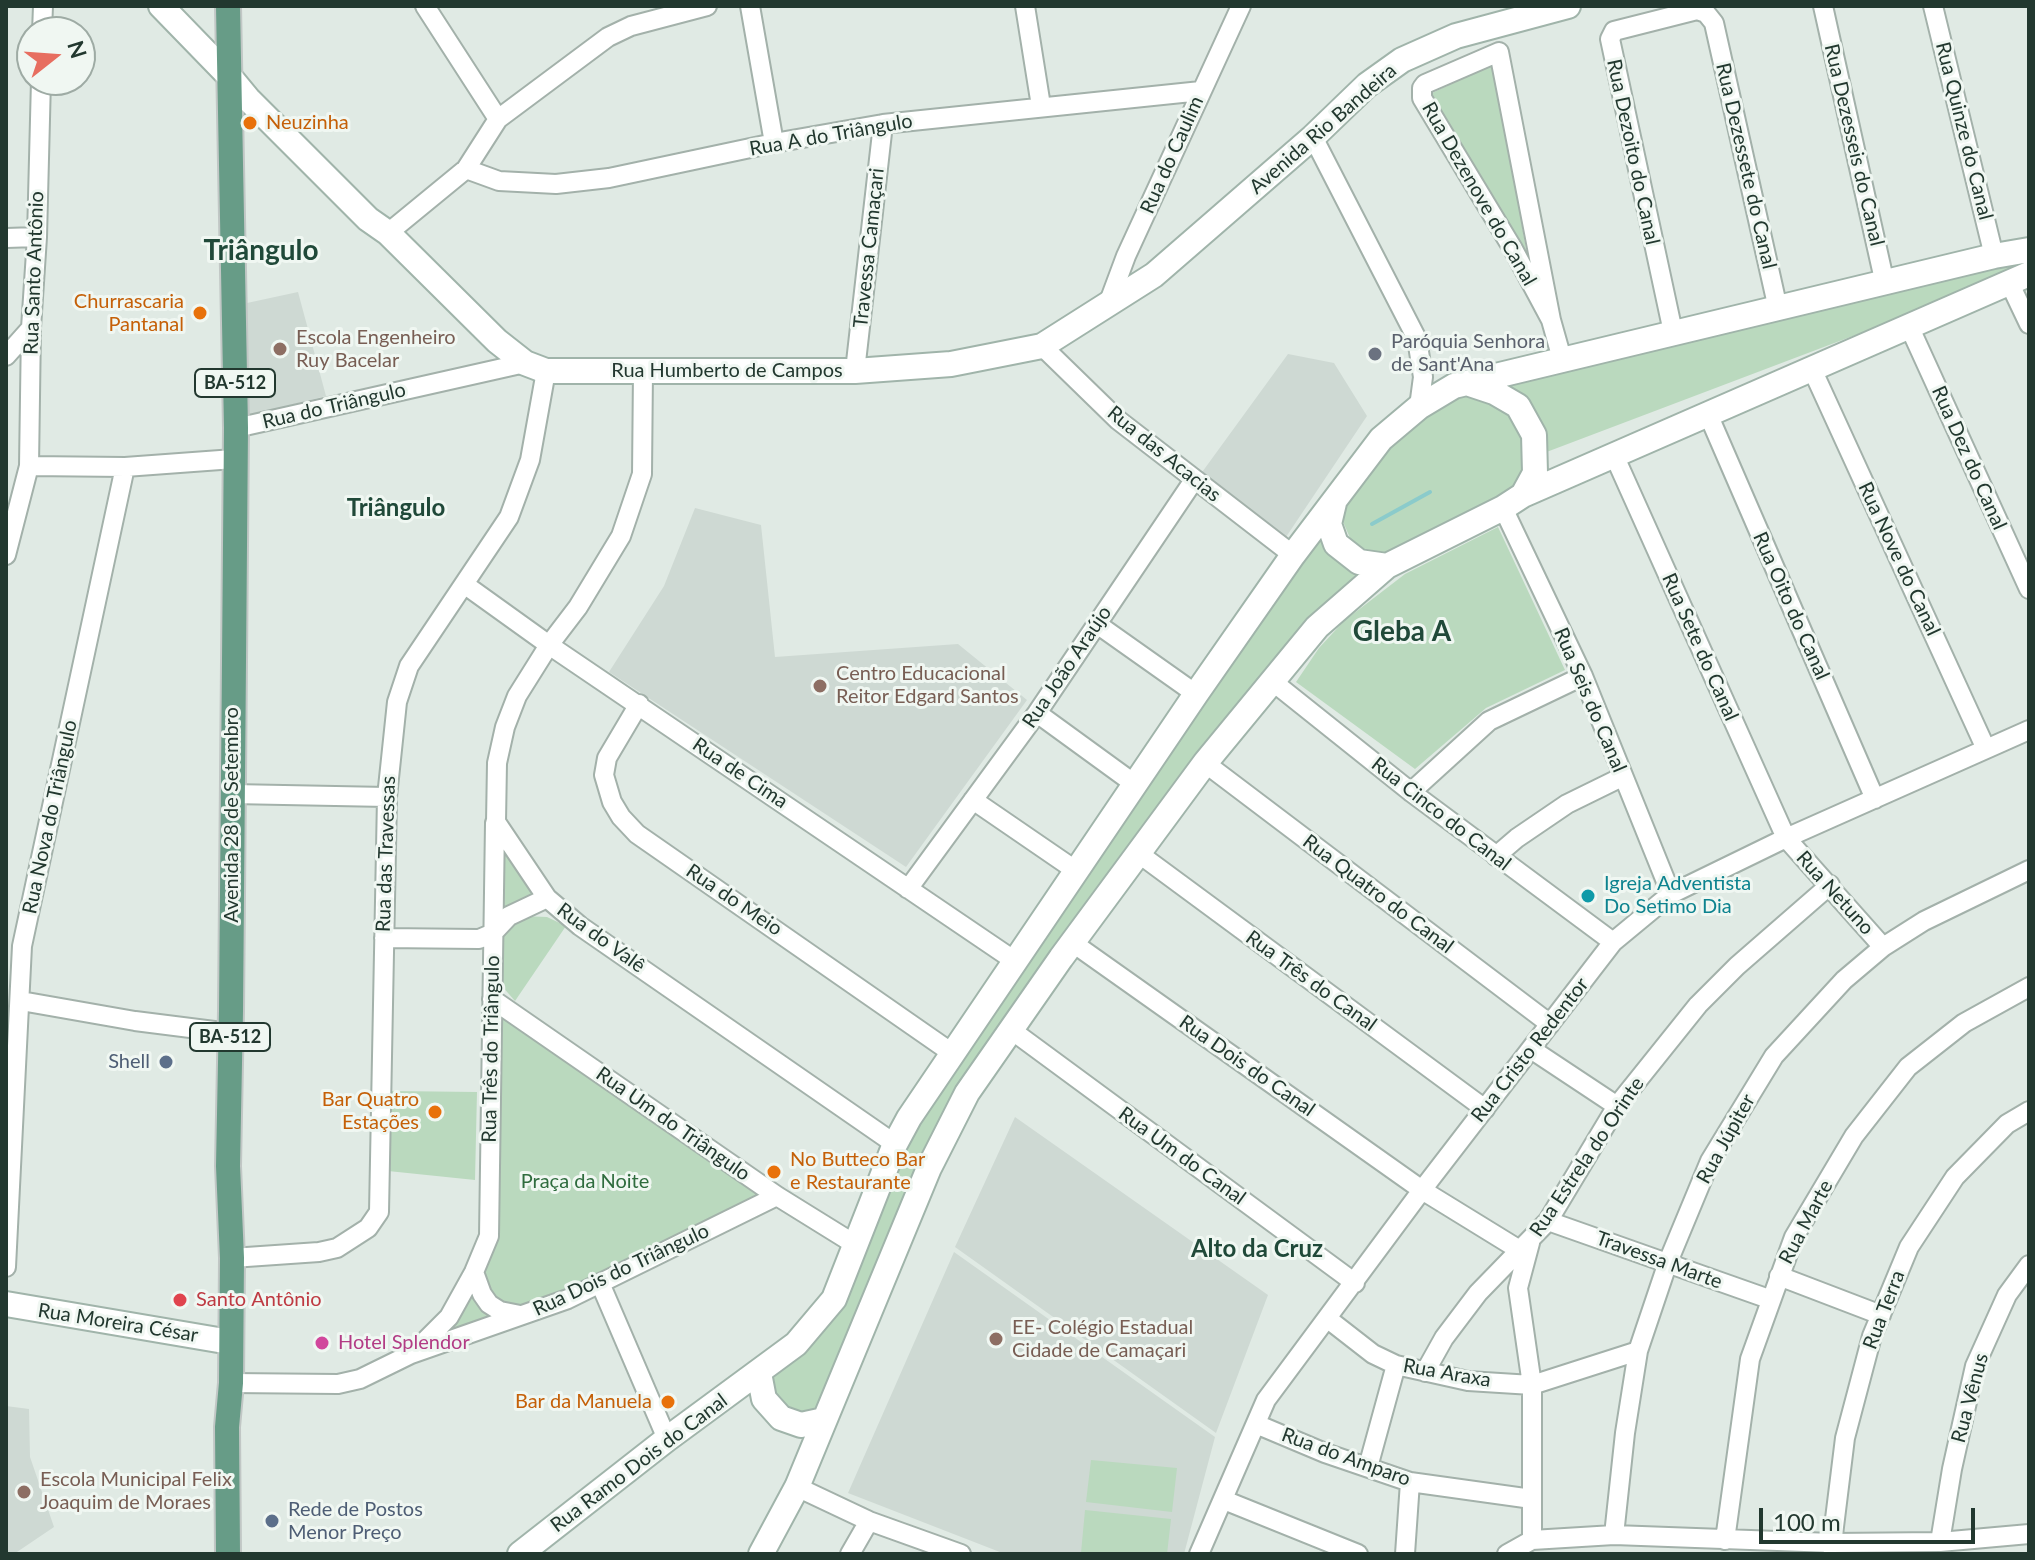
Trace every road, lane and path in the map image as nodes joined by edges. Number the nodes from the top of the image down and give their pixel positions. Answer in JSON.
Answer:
{"nodes":[{"id":1,"x":161,"y":6,"type":"edge"},
{"id":2,"x":228,"y":6,"type":"edge"},
{"id":3,"x":425,"y":6,"type":"edge"},
{"id":4,"x":707,"y":6,"type":"edge"},
{"id":5,"x":750,"y":6,"type":"edge"},
{"id":6,"x":1025,"y":6,"type":"edge"},
{"id":7,"x":1241,"y":6,"type":"edge"},
{"id":8,"x":1568,"y":6,"type":"edge"},
{"id":9,"x":1823,"y":6,"type":"edge"},
{"id":10,"x":1933,"y":6,"type":"edge"},
{"id":11,"x":1666,"y":12,"type":"edge"},
{"id":12,"x":1714,"y":23,"type":"joint"},
{"id":13,"x":229,"y":76,"type":"junction"},
{"id":14,"x":1201,"y":91,"type":"junction"},
{"id":15,"x":41,"y":96,"type":"edge"},
{"id":16,"x":1041,"y":106,"type":"junction"},
{"id":17,"x":498,"y":119,"type":"junction"},
{"id":18,"x":883,"y":124,"type":"junction"},
{"id":19,"x":1313,"y":137,"type":"junction"},
{"id":20,"x":774,"y":143,"type":"junction"},
{"id":21,"x":466,"y":169,"type":"junction"},
{"id":22,"x":388,"y":233,"type":"junction"},
{"id":23,"x":37,"y":237,"type":"junction"},
{"id":24,"x":6,"y":238,"type":"edge"},
{"id":25,"x":2029,"y":250,"type":"edge"},
{"id":26,"x":1994,"y":256,"type":"junction"},
{"id":27,"x":1970,"y":262,"type":"junction"},
{"id":28,"x":2019,"y":278,"type":"edge"},
{"id":29,"x":1885,"y":284,"type":"junction"},
{"id":30,"x":1981,"y":294,"type":"junction"},
{"id":31,"x":1107,"y":307,"type":"junction"},
{"id":32,"x":1778,"y":309,"type":"junction"},
{"id":33,"x":1551,"y":320,"type":"junction"},
{"id":34,"x":2029,"y":324,"type":"edge"},
{"id":35,"x":1909,"y":326,"type":"junction"},
{"id":36,"x":31,"y":328,"type":"junction"},
{"id":37,"x":1673,"y":332,"type":"junction"},
{"id":38,"x":1042,"y":346,"type":"junction"},
{"id":39,"x":6,"y":356,"type":"edge"},
{"id":40,"x":1562,"y":359,"type":"junction"},
{"id":41,"x":535,"y":367,"type":"junction"},
{"id":42,"x":1812,"y":369,"type":"junction"},
{"id":43,"x":643,"y":371,"type":"junction"},
{"id":44,"x":855,"y":371,"type":"junction"},
{"id":45,"x":1467,"y":383,"type":"junction"},
{"id":46,"x":1419,"y":407,"type":"junction"},
{"id":47,"x":1708,"y":414,"type":"junction"},
{"id":48,"x":236,"y":428,"type":"junction"},
{"id":49,"x":1614,"y":455,"type":"junction"},
{"id":50,"x":234,"y":459,"type":"junction"},
{"id":51,"x":29,"y":466,"type":"junction"},
{"id":52,"x":125,"y":467,"type":"junction"},
{"id":53,"x":1194,"y":480,"type":"junction"},
{"id":54,"x":1336,"y":497,"type":"junction"},
{"id":55,"x":1513,"y":502,"type":"junction"},
{"id":56,"x":6,"y":555,"type":"edge"},
{"id":57,"x":1293,"y":555,"type":"junction"},
{"id":58,"x":1387,"y":566,"type":"junction"},
{"id":59,"x":464,"y":584,"type":"junction"},
{"id":60,"x":2029,"y":589,"type":"edge"},
{"id":61,"x":1097,"y":624,"type":"junction"},
{"id":62,"x":549,"y":645,"type":"junction"},
{"id":63,"x":1583,"y":676,"type":"junction"},
{"id":64,"x":1272,"y":681,"type":"junction"},
{"id":65,"x":1196,"y":694,"type":"junction"},
{"id":66,"x":639,"y":704,"type":"junction"},
{"id":67,"x":1037,"y":713,"type":"junction"},
{"id":68,"x":2029,"y":730,"type":"edge"},
{"id":69,"x":1986,"y":749,"type":"junction"},
{"id":70,"x":1205,"y":763,"type":"junction"},
{"id":71,"x":1622,"y":777,"type":"junction"},
{"id":72,"x":1136,"y":785,"type":"junction"},
{"id":73,"x":1411,"y":792,"type":"junction"},
{"id":74,"x":232,"y":794,"type":"junction"},
{"id":75,"x":387,"y":797,"type":"junction"},
{"id":76,"x":1875,"y":799,"type":"junction"},
{"id":77,"x":973,"y":800,"type":"junction"},
{"id":78,"x":496,"y":822,"type":"junction"},
{"id":79,"x":1786,"y":838,"type":"junction"},
{"id":80,"x":1138,"y":853,"type":"junction"},
{"id":81,"x":1496,"y":856,"type":"junction"},
{"id":82,"x":2029,"y":870,"type":"edge"},
{"id":83,"x":1078,"y":872,"type":"junction"},
{"id":84,"x":1830,"y":885,"type":"junction"},
{"id":85,"x":908,"y":889,"type":"junction"},
{"id":86,"x":1671,"y":894,"type":"junction"},
{"id":87,"x":547,"y":898,"type":"junction"},
{"id":88,"x":493,"y":933,"type":"junction"},
{"id":89,"x":384,"y":938,"type":"junction"},
{"id":90,"x":1613,"y":942,"type":"junction"},
{"id":91,"x":1073,"y":943,"type":"junction"},
{"id":92,"x":14,"y":946,"type":"edge"},
{"id":93,"x":1883,"y":947,"type":"junction"},
{"id":94,"x":1015,"y":961,"type":"junction"},
{"id":95,"x":2029,"y":987,"type":"edge"},
{"id":96,"x":492,"y":999,"type":"junction"},
{"id":97,"x":21,"y":1001,"type":"junction"},
{"id":98,"x":1550,"y":1024,"type":"junction"},
{"id":99,"x":12,"y":1026,"type":"edge"},
{"id":100,"x":1010,"y":1029,"type":"junction"},
{"id":101,"x":230,"y":1033,"type":"junction"},
{"id":102,"x":1531,"y":1049,"type":"junction"},
{"id":103,"x":952,"y":1053,"type":"junction"},
{"id":104,"x":1617,"y":1106,"type":"junction"},
{"id":105,"x":1485,"y":1109,"type":"junction"},
{"id":106,"x":2029,"y":1111,"type":"edge"},
{"id":107,"x":895,"y":1144,"type":"junction"},
{"id":108,"x":1422,"y":1190,"type":"junction"},
{"id":109,"x":777,"y":1196,"type":"junction"},
{"id":110,"x":1548,"y":1221,"type":"junction"},
{"id":111,"x":856,"y":1245,"type":"junction"},
{"id":112,"x":1526,"y":1248,"type":"junction"},
{"id":113,"x":232,"y":1258,"type":"junction"},
{"id":114,"x":1668,"y":1262,"type":"junction"},
{"id":115,"x":2029,"y":1265,"type":"edge"},
{"id":116,"x":6,"y":1267,"type":"edge"},
{"id":117,"x":474,"y":1272,"type":"junction"},
{"id":118,"x":1779,"y":1276,"type":"junction"},
{"id":119,"x":600,"y":1283,"type":"junction"},
{"id":120,"x":1355,"y":1283,"type":"junction"},
{"id":121,"x":1769,"y":1299,"type":"junction"},
{"id":122,"x":6,"y":1304,"type":"edge"},
{"id":123,"x":522,"y":1315,"type":"junction"},
{"id":124,"x":1881,"y":1315,"type":"junction"},
{"id":125,"x":1328,"y":1319,"type":"junction"},
{"id":126,"x":230,"y":1342,"type":"junction"},
{"id":127,"x":1638,"y":1351,"type":"junction"},
{"id":128,"x":411,"y":1354,"type":"junction"},
{"id":129,"x":1396,"y":1365,"type":"junction"},
{"id":130,"x":1425,"y":1372,"type":"junction"},
{"id":131,"x":759,"y":1373,"type":"junction"},
{"id":132,"x":231,"y":1383,"type":"junction"},
{"id":133,"x":1532,"y":1385,"type":"junction"},
{"id":134,"x":1256,"y":1424,"type":"junction"},
{"id":135,"x":813,"y":1430,"type":"junction"},
{"id":136,"x":667,"y":1439,"type":"junction"},
{"id":137,"x":1368,"y":1467,"type":"junction"},
{"id":138,"x":1410,"y":1482,"type":"junction"},
{"id":139,"x":797,"y":1487,"type":"junction"},
{"id":140,"x":1532,"y":1499,"type":"junction"},
{"id":141,"x":1224,"y":1500,"type":"junction"},
{"id":142,"x":869,"y":1521,"type":"junction"},
{"id":143,"x":2029,"y":1534,"type":"edge"},
{"id":144,"x":1614,"y":1535,"type":"junction"},
{"id":145,"x":1532,"y":1540,"type":"junction"},
{"id":146,"x":1725,"y":1540,"type":"junction"},
{"id":147,"x":1940,"y":1542,"type":"junction"},
{"id":148,"x":1833,"y":1549,"type":"edge"},
{"id":149,"x":228,"y":1554,"type":"edge"},
{"id":150,"x":520,"y":1554,"type":"edge"},
{"id":151,"x":761,"y":1554,"type":"edge"},
{"id":152,"x":850,"y":1554,"type":"edge"},
{"id":153,"x":961,"y":1554,"type":"edge"},
{"id":154,"x":1199,"y":1554,"type":"edge"},
{"id":155,"x":1358,"y":1554,"type":"edge"},
{"id":156,"x":1405,"y":1554,"type":"edge"},
{"id":157,"x":1507,"y":1554,"type":"edge"}],
"edges":[{"from":1,"to":13,"type":"street"},
{"from":2,"to":13,"type":"main road","number":"BA-512"},
{"from":3,"to":17,"type":"street"},
{"from":4,"to":17,"type":"street"},
{"from":5,"to":20,"type":"street"},
{"from":6,"to":16,"type":"street"},
{"from":7,"to":14,"type":"street","name":"Rua do Caulim"},
{"from":8,"to":19,"type":"street","name":"Avenida Rio Bandeira"},
{"from":9,"to":29,"type":"street","name":"Rua Dezesseis do Canal"},
{"from":10,"to":26,"type":"street","name":"Rua Quinze do Canal"},
{"from":11,"to":12,"type":"street","name":"Rua Dezoito do Canal"},
{"from":11,"to":37,"type":"street","name":"Rua Dezoito do Canal"},
{"from":12,"to":32,"type":"street","name":"Rua Dezessete do Canal"},
{"from":13,"to":22,"type":"street"},
{"from":13,"to":48,"type":"main road","name":"Avenida 28 de Setembro","number":"BA-512"},
{"from":14,"to":16,"type":"street","name":"Rua A do Triângulo"},
{"from":14,"to":31,"type":"street","name":"Rua do Caulim"},
{"from":15,"to":23,"type":"street","name":"Rua Santo Antônio"},
{"from":16,"to":18,"type":"street","name":"Rua A do Triângulo"},
{"from":17,"to":21,"type":"street"},
{"from":18,"to":20,"type":"street","name":"Rua A do Triângulo"},
{"from":18,"to":44,"type":"street","name":"Travessa Camaçari"},
{"from":19,"to":31,"type":"street","name":"Avenida Rio Bandeira"},
{"from":19,"to":46,"type":"street"},
{"from":20,"to":21,"type":"street","name":"Rua A do Triângulo"},
{"from":21,"to":22,"type":"street"},
{"from":22,"to":41,"type":"street"},
{"from":23,"to":24,"type":"street"},
{"from":23,"to":36,"type":"street","name":"Rua Santo Antônio"},
{"from":25,"to":26,"type":"street","name":"Rua Ramo Dois do Canal"},
{"from":26,"to":27,"type":"street","name":"Rua Ramo Dois do Canal"},
{"from":27,"to":29,"type":"street","name":"Rua Ramo Dois do Canal"},
{"from":27,"to":30,"type":"street"},
{"from":28,"to":30,"type":"street"},
{"from":28,"to":34,"type":"street"},
{"from":29,"to":32,"type":"street","name":"Rua Ramo Dois do Canal"},
{"from":30,"to":35,"type":"street"},
{"from":31,"to":38,"type":"street","name":"Rua Humberto de Campos"},
{"from":32,"to":37,"type":"street","name":"Rua Ramo Dois do Canal"},
{"from":33,"to":33,"type":"street","name":"Rua Dezenove do Canal"},
{"from":33,"to":40,"type":"street","name":"Rua Dezenove do Canal"},
{"from":35,"to":42,"type":"street"},
{"from":35,"to":60,"type":"street","name":"Rua Dez do Canal"},
{"from":36,"to":39,"type":"street"},
{"from":36,"to":51,"type":"street","name":"Rua Santo Antônio"},
{"from":37,"to":40,"type":"street","name":"Rua Ramo Dois do Canal"},
{"from":38,"to":44,"type":"street","name":"Rua Humberto de Campos"},
{"from":38,"to":53,"type":"street","name":"Rua das Acacias"},
{"from":40,"to":45,"type":"street","name":"Rua Ramo Dois do Canal"},
{"from":41,"to":43,"type":"street","name":"Rua Humberto de Campos"},
{"from":41,"to":48,"type":"street","name":"Rua do Triângulo"},
{"from":41,"to":59,"type":"street","name":"Rua das Travessas"},
{"from":42,"to":47,"type":"street"},
{"from":42,"to":69,"type":"street","name":"Rua Nove do Canal"},
{"from":43,"to":44,"type":"street","name":"Rua Humberto de Campos"},
{"from":43,"to":62,"type":"street"},
{"from":45,"to":46,"type":"street","name":"Rua Ramo Dois do Canal"},
{"from":45,"to":55,"type":"street"},
{"from":46,"to":54,"type":"street","name":"Rua Ramo Dois do Canal"},
{"from":47,"to":49,"type":"street"},
{"from":47,"to":76,"type":"street","name":"Rua Oito do Canal"},
{"from":48,"to":50,"type":"main road","name":"Avenida 28 de Setembro","number":"BA-512"},
{"from":49,"to":55,"type":"street"},
{"from":49,"to":79,"type":"street","name":"Rua Sete do Canal"},
{"from":50,"to":52,"type":"street"},
{"from":50,"to":74,"type":"main road","name":"Avenida 28 de Setembro","number":"BA-512"},
{"from":51,"to":52,"type":"street"},
{"from":51,"to":56,"type":"street","name":"Rua Santo Antônio"},
{"from":52,"to":92,"type":"street","name":"Rua Nova do Triângulo"},
{"from":53,"to":57,"type":"street","name":"Rua das Acacias"},
{"from":53,"to":61,"type":"street","name":"Rua João Araújo"},
{"from":54,"to":57,"type":"street","name":"Rua Ramo Dois do Canal"},
{"from":54,"to":58,"type":"street"},
{"from":55,"to":58,"type":"street"},
{"from":55,"to":63,"type":"street","name":"Rua Seis do Canal"},
{"from":57,"to":65,"type":"street","name":"Rua Ramo Dois do Canal"},
{"from":58,"to":64,"type":"street"},
{"from":59,"to":62,"type":"street","name":"Rua de Cima"},
{"from":59,"to":75,"type":"street","name":"Rua das Travessas"},
{"from":61,"to":65,"type":"street"},
{"from":61,"to":67,"type":"street","name":"Rua João Araújo"},
{"from":62,"to":66,"type":"street","name":"Rua de Cima"},
{"from":62,"to":78,"type":"street"},
{"from":63,"to":71,"type":"street","name":"Rua Seis do Canal"},
{"from":63,"to":73,"type":"street"},
{"from":64,"to":70,"type":"street"},
{"from":64,"to":73,"type":"street","name":"Rua Cinco do Canal"},
{"from":65,"to":72,"type":"street","name":"Rua Ramo Dois do Canal"},
{"from":66,"to":85,"type":"street","name":"Rua de Cima"},
{"from":66,"to":103,"type":"street","name":"Rua do Meio"},
{"from":67,"to":72,"type":"street"},
{"from":67,"to":77,"type":"street","name":"Rua João Araújo"},
{"from":68,"to":69,"type":"street","name":"Rua Cristo Redentor"},
{"from":69,"to":76,"type":"street","name":"Rua Cristo Redentor"},
{"from":70,"to":80,"type":"street"},
{"from":70,"to":98,"type":"street","name":"Rua Quatro do Canal"},
{"from":71,"to":81,"type":"street"},
{"from":71,"to":86,"type":"street","name":"Rua Seis do Canal"},
{"from":72,"to":83,"type":"street","name":"Rua Ramo Dois do Canal"},
{"from":73,"to":81,"type":"street","name":"Rua Cinco do Canal"},
{"from":74,"to":75,"type":"street"},
{"from":74,"to":101,"type":"main road","name":"Avenida 28 de Setembro","number":"BA-512"},
{"from":75,"to":89,"type":"street","name":"Rua das Travessas"},
{"from":76,"to":79,"type":"street","name":"Rua Cristo Redentor"},
{"from":77,"to":83,"type":"street"},
{"from":77,"to":85,"type":"street","name":"Rua João Araújo"},
{"from":78,"to":87,"type":"street","name":"Rua do Valê"},
{"from":78,"to":88,"type":"street","name":"Rua Três do Triângulo"},
{"from":79,"to":84,"type":"street","name":"Rua Netuno"},
{"from":79,"to":86,"type":"street","name":"Rua Cristo Redentor"},
{"from":80,"to":91,"type":"street"},
{"from":80,"to":105,"type":"street","name":"Rua Três do Canal"},
{"from":81,"to":90,"type":"street","name":"Rua Cinco do Canal"},
{"from":82,"to":93,"type":"street","name":"Rua Júpiter"},
{"from":83,"to":94,"type":"street","name":"Rua Ramo Dois do Canal"},
{"from":84,"to":93,"type":"street","name":"Rua Netuno"},
{"from":84,"to":104,"type":"street","name":"Rua Estrela do Orinte"},
{"from":85,"to":94,"type":"street","name":"Rua de Cima"},
{"from":86,"to":90,"type":"street","name":"Rua Cristo Redentor"},
{"from":87,"to":88,"type":"street"},
{"from":87,"to":107,"type":"street","name":"Rua do Valê"},
{"from":88,"to":89,"type":"street"},
{"from":88,"to":96,"type":"street","name":"Rua Três do Triângulo"},
{"from":89,"to":113,"type":"street","name":"Rua das Travessas"},
{"from":90,"to":98,"type":"street","name":"Rua Cristo Redentor"},
{"from":91,"to":100,"type":"street"},
{"from":91,"to":108,"type":"street","name":"Rua Dois do Canal"},
{"from":92,"to":97,"type":"street","name":"Rua Nova do Triângulo"},
{"from":93,"to":114,"type":"street","name":"Rua Júpiter"},
{"from":94,"to":103,"type":"street","name":"Rua Ramo Dois do Canal"},
{"from":95,"to":118,"type":"street","name":"Rua Marte"},
{"from":96,"to":109,"type":"street","name":"Rua Um do Triângulo"},
{"from":96,"to":117,"type":"street","name":"Rua Três do Triângulo"},
{"from":97,"to":99,"type":"street","name":"Rua Nova do Triângulo"},
{"from":97,"to":101,"type":"street"},
{"from":98,"to":102,"type":"street","name":"Rua Cristo Redentor"},
{"from":99,"to":116,"type":"street","name":"Rua Nova do Triângulo"},
{"from":100,"to":120,"type":"street","name":"Rua Um do Canal"},
{"from":100,"to":135,"type":"street"},
{"from":101,"to":113,"type":"main road","name":"Avenida 28 de Setembro","number":"BA-512"},
{"from":102,"to":104,"type":"street"},
{"from":102,"to":105,"type":"street","name":"Rua Cristo Redentor"},
{"from":103,"to":107,"type":"street","name":"Rua Ramo Dois do Canal"},
{"from":104,"to":110,"type":"street","name":"Rua Estrela do Orinte"},
{"from":105,"to":108,"type":"street","name":"Rua Cristo Redentor"},
{"from":106,"to":124,"type":"street","name":"Rua Terra"},
{"from":107,"to":111,"type":"street","name":"Rua Ramo Dois do Canal"},
{"from":108,"to":112,"type":"street","name":"Rua Dois do Canal"},
{"from":108,"to":120,"type":"street","name":"Rua Cristo Redentor"},
{"from":109,"to":111,"type":"street","name":"Rua Um do Triângulo"},
{"from":109,"to":119,"type":"street","name":"Rua Dois do Triângulo"},
{"from":110,"to":112,"type":"street","name":"Rua Estrela do Orinte"},
{"from":110,"to":114,"type":"street","name":"Travessa Marte"},
{"from":111,"to":131,"type":"street","name":"Rua Ramo Dois do Canal"},
{"from":112,"to":130,"type":"street","name":"Rua Estrela do Orinte"},
{"from":112,"to":133,"type":"street"},
{"from":113,"to":126,"type":"main road","name":"Avenida 28 de Setembro","number":"BA-512"},
{"from":114,"to":121,"type":"street","name":"Travessa Marte"},
{"from":114,"to":127,"type":"street","name":"Rua Júpiter"},
{"from":115,"to":147,"type":"street","name":"Rua Vênus"},
{"from":117,"to":123,"type":"street"},
{"from":117,"to":128,"type":"street","name":"Rua Três do Triângulo"},
{"from":118,"to":121,"type":"street","name":"Rua Marte"},
{"from":118,"to":124,"type":"street"},
{"from":119,"to":123,"type":"street","name":"Rua Dois do Triângulo"},
{"from":119,"to":136,"type":"street"},
{"from":120,"to":125,"type":"street","name":"Rua Cristo Redentor"},
{"from":121,"to":146,"type":"street","name":"Rua Marte"},
{"from":122,"to":126,"type":"street","name":"Rua Moreira César"},
{"from":123,"to":128,"type":"street","name":"Rua Dois do Triângulo"},
{"from":124,"to":148,"type":"street","name":"Rua Terra"},
{"from":125,"to":129,"type":"street","name":"Rua Araxa"},
{"from":125,"to":134,"type":"street","name":"Rua Cristo Redentor"},
{"from":126,"to":132,"type":"main road","name":"Avenida 28 de Setembro","number":"BA-512"},
{"from":127,"to":133,"type":"street"},
{"from":127,"to":144,"type":"street","name":"Rua Júpiter"},
{"from":128,"to":132,"type":"street","name":"Rua Dois do Triângulo"},
{"from":129,"to":130,"type":"street","name":"Rua Araxa"},
{"from":129,"to":137,"type":"street"},
{"from":130,"to":133,"type":"street","name":"Rua Araxa"},
{"from":131,"to":135,"type":"street"},
{"from":131,"to":136,"type":"street","name":"Rua Ramo Dois do Canal"},
{"from":132,"to":149,"type":"main road","name":"Avenida 28 de Setembro","number":"BA-512"},
{"from":133,"to":140,"type":"street"},
{"from":134,"to":137,"type":"street","name":"Rua do Amparo"},
{"from":134,"to":141,"type":"street","name":"Rua Cristo Redentor"},
{"from":135,"to":139,"type":"street"},
{"from":136,"to":150,"type":"street","name":"Rua Ramo Dois do Canal"},
{"from":137,"to":138,"type":"street","name":"Rua do Amparo"},
{"from":138,"to":140,"type":"street","name":"Rua do Amparo"},
{"from":138,"to":156,"type":"street"},
{"from":139,"to":142,"type":"street"},
{"from":139,"to":151,"type":"street"},
{"from":140,"to":145,"type":"street"},
{"from":141,"to":154,"type":"street","name":"Rua Cristo Redentor"},
{"from":141,"to":155,"type":"street"},
{"from":142,"to":152,"type":"street"},
{"from":142,"to":153,"type":"street"},
{"from":143,"to":147,"type":"street"},
{"from":144,"to":145,"type":"street"},
{"from":144,"to":146,"type":"street"},
{"from":145,"to":157,"type":"street"},
{"from":146,"to":148,"type":"street"},
{"from":147,"to":148,"type":"street"}]}
